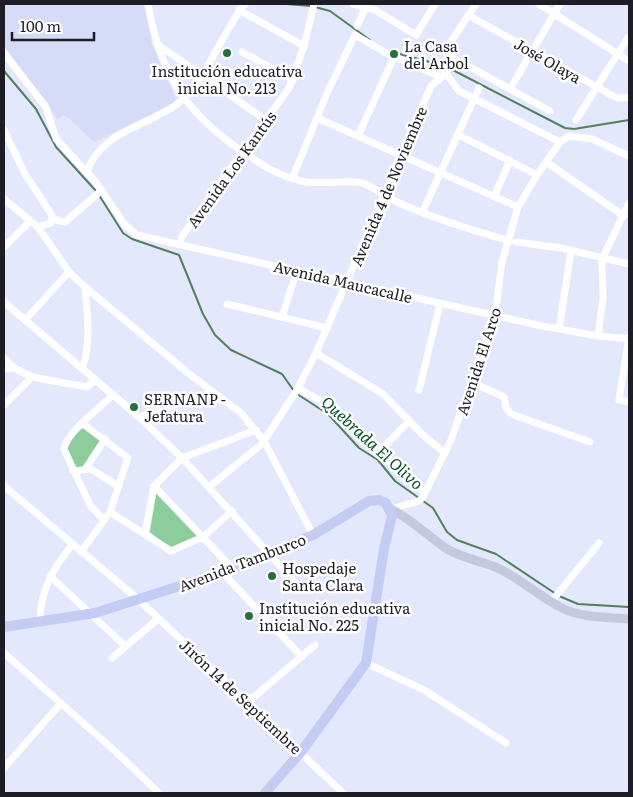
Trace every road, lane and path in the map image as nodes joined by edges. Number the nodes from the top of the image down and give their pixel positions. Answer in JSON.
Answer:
{"nodes":[{"id":1,"x":148,"y":4,"type":"edge"},
{"id":2,"x":245,"y":4,"type":"edge"},
{"id":3,"x":353,"y":4,"type":"edge"},
{"id":4,"x":435,"y":4,"type":"edge"},
{"id":5,"x":476,"y":4,"type":"edge"},
{"id":6,"x":539,"y":4,"type":"edge"},
{"id":7,"x":560,"y":4,"type":"edge"},
{"id":8,"x":313,"y":6,"type":"edge"},
{"id":9,"x":366,"y":6,"type":"edge"},
{"id":10,"x":239,"y":10,"type":"junction"},
{"id":11,"x":555,"y":13,"type":"junction"},
{"id":12,"x":468,"y":15,"type":"junction"},
{"id":13,"x":357,"y":26,"type":"dead end"},
{"id":14,"x":629,"y":36,"type":"edge"},
{"id":15,"x":157,"y":44,"type":"junction"},
{"id":16,"x":304,"y":46,"type":"junction"},
{"id":17,"x":532,"y":50,"type":"junction"},
{"id":18,"x":242,"y":52,"type":"dead end"},
{"id":19,"x":4,"y":54,"type":"edge"},
{"id":20,"x":448,"y":55,"type":"junction"},
{"id":21,"x":617,"y":55,"type":"junction"},
{"id":22,"x":394,"y":57,"type":"junction"},
{"id":23,"x":629,"y":61,"type":"edge"},
{"id":24,"x":445,"y":72,"type":"junction"},
{"id":25,"x":201,"y":74,"type":"junction"},
{"id":26,"x":293,"y":80,"type":"junction"},
{"id":27,"x":596,"y":87,"type":"junction"},
{"id":28,"x":479,"y":88,"type":"dead end"},
{"id":29,"x":510,"y":89,"type":"junction"},
{"id":30,"x":629,"y":98,"type":"edge"},
{"id":31,"x":184,"y":99,"type":"junction"},
{"id":32,"x":474,"y":99,"type":"junction"},
{"id":33,"x":550,"y":111,"type":"dead end"},
{"id":34,"x":317,"y":118,"type":"junction"},
{"id":35,"x":576,"y":120,"type":"dead end"},
{"id":36,"x":267,"y":121,"type":"junction"},
{"id":37,"x":4,"y":130,"type":"edge"},
{"id":38,"x":459,"y":135,"type":"junction"},
{"id":39,"x":358,"y":136,"type":"junction"},
{"id":40,"x":560,"y":142,"type":"junction"},
{"id":41,"x":243,"y":152,"type":"junction"},
{"id":42,"x":402,"y":155,"type":"junction"},
{"id":43,"x":629,"y":156,"type":"edge"},
{"id":44,"x":510,"y":160,"type":"junction"},
{"id":45,"x":546,"y":162,"type":"junction"},
{"id":46,"x":87,"y":172,"type":"junction"},
{"id":47,"x":441,"y":173,"type":"junction"},
{"id":48,"x":537,"y":175,"type":"junction"},
{"id":49,"x":292,"y":178,"type":"junction"},
{"id":50,"x":99,"y":192,"type":"junction"},
{"id":51,"x":384,"y":196,"type":"junction"},
{"id":52,"x":494,"y":196,"type":"junction"},
{"id":53,"x":4,"y":199,"type":"edge"},
{"id":54,"x":629,"y":204,"type":"edge"},
{"id":55,"x":518,"y":207,"type":"junction"},
{"id":56,"x":423,"y":211,"type":"junction"},
{"id":57,"x":624,"y":216,"type":"junction"},
{"id":58,"x":53,"y":219,"type":"junction"},
{"id":59,"x":30,"y":221,"type":"junction"},
{"id":60,"x":38,"y":227,"type":"junction"},
{"id":61,"x":513,"y":241,"type":"junction"},
{"id":62,"x":180,"y":244,"type":"junction"},
{"id":63,"x":4,"y":247,"type":"edge"},
{"id":64,"x":571,"y":251,"type":"junction"},
{"id":65,"x":602,"y":259,"type":"junction"},
{"id":66,"x":629,"y":264,"type":"edge"},
{"id":67,"x":297,"y":270,"type":"junction"},
{"id":68,"x":69,"y":272,"type":"junction"},
{"id":69,"x":348,"y":281,"type":"junction"},
{"id":70,"x":85,"y":287,"type":"junction"},
{"id":71,"x":4,"y":302,"type":"edge"},
{"id":72,"x":227,"y":304,"type":"dead end"},
{"id":73,"x":440,"y":304,"type":"junction"},
{"id":74,"x":495,"y":316,"type":"junction"},
{"id":75,"x":282,"y":317,"type":"junction"},
{"id":76,"x":26,"y":320,"type":"junction"},
{"id":77,"x":327,"y":328,"type":"junction"},
{"id":78,"x":559,"y":329,"type":"junction"},
{"id":79,"x":598,"y":336,"type":"junction"},
{"id":80,"x":629,"y":338,"type":"edge"},
{"id":81,"x":316,"y":352,"type":"junction"},
{"id":82,"x":4,"y":358,"type":"edge"},
{"id":83,"x":14,"y":368,"type":"junction"},
{"id":84,"x":82,"y":368,"type":"junction"},
{"id":85,"x":4,"y":369,"type":"edge"},
{"id":86,"x":32,"y":376,"type":"junction"},
{"id":87,"x":95,"y":380,"type":"junction"},
{"id":88,"x":471,"y":382,"type":"junction"},
{"id":89,"x":419,"y":390,"type":"dead end"},
{"id":90,"x":296,"y":391,"type":"junction"},
{"id":91,"x":213,"y":392,"type":"junction"},
{"id":92,"x":113,"y":395,"type":"junction"},
{"id":93,"x":629,"y":402,"type":"edge"},
{"id":94,"x":4,"y":405,"type":"edge"},
{"id":95,"x":138,"y":416,"type":"junction"},
{"id":96,"x":409,"y":421,"type":"junction"},
{"id":97,"x":83,"y":424,"type":"junction"},
{"id":98,"x":256,"y":430,"type":"junction"},
{"id":99,"x":105,"y":439,"type":"junction"},
{"id":100,"x":264,"y":441,"type":"junction"},
{"id":101,"x":590,"y":442,"type":"dead end"},
{"id":102,"x":380,"y":451,"type":"junction"},
{"id":103,"x":445,"y":453,"type":"junction"},
{"id":104,"x":182,"y":458,"type":"junction"},
{"id":105,"x":86,"y":468,"type":"junction"},
{"id":106,"x":73,"y":471,"type":"junction"},
{"id":107,"x":4,"y":486,"type":"edge"},
{"id":108,"x":118,"y":486,"type":"junction"},
{"id":109,"x":154,"y":486,"type":"junction"},
{"id":110,"x":209,"y":487,"type":"junction"},
{"id":111,"x":422,"y":497,"type":"junction"},
{"id":112,"x":391,"y":509,"type":"junction"},
{"id":113,"x":232,"y":511,"type":"junction"},
{"id":114,"x":110,"y":512,"type":"junction"},
{"id":115,"x":104,"y":520,"type":"junction"},
{"id":116,"x":145,"y":534,"type":"junction"},
{"id":117,"x":313,"y":535,"type":"junction"},
{"id":118,"x":203,"y":537,"type":"junction"},
{"id":119,"x":599,"y":543,"type":"dead end"},
{"id":120,"x":72,"y":545,"type":"junction"},
{"id":121,"x":81,"y":552,"type":"junction"},
{"id":122,"x":269,"y":554,"type":"junction"},
{"id":123,"x":233,"y":569,"type":"junction"},
{"id":124,"x":222,"y":572,"type":"junction"},
{"id":125,"x":50,"y":576,"type":"junction"},
{"id":126,"x":300,"y":588,"type":"dead end"},
{"id":127,"x":138,"y":600,"type":"junction"},
{"id":128,"x":551,"y":602,"type":"junction"},
{"id":129,"x":89,"y":614,"type":"junction"},
{"id":130,"x":158,"y":619,"type":"junction"},
{"id":131,"x":629,"y":619,"type":"edge"},
{"id":132,"x":40,"y":621,"type":"junction"},
{"id":133,"x":4,"y":627,"type":"edge"},
{"id":134,"x":124,"y":645,"type":"junction"},
{"id":135,"x":315,"y":645,"type":"dead end"},
{"id":136,"x":4,"y":653,"type":"edge"},
{"id":137,"x":302,"y":657,"type":"junction"},
{"id":138,"x":112,"y":658,"type":"dead end"},
{"id":139,"x":366,"y":663,"type":"junction"},
{"id":140,"x":248,"y":702,"type":"junction"},
{"id":141,"x":61,"y":703,"type":"junction"},
{"id":142,"x":506,"y":743,"type":"dead end"},
{"id":143,"x":301,"y":752,"type":"junction"},
{"id":144,"x":4,"y":768,"type":"edge"},
{"id":145,"x":159,"y":793,"type":"edge"},
{"id":146,"x":265,"y":793,"type":"edge"},
{"id":147,"x":342,"y":793,"type":"edge"}],
"edges":[{"from":1,"to":15,"type":"street"},
{"from":2,"to":10,"type":"street"},
{"from":3,"to":9,"type":"street"},
{"from":4,"to":9,"type":"street"},
{"from":5,"to":12,"type":"street"},
{"from":6,"to":11,"type":"street"},
{"from":7,"to":11,"type":"street"},
{"from":8,"to":16,"type":"street","name":"Avenida Los Kantús"},
{"from":9,"to":13,"type":"street"},
{"from":10,"to":16,"type":"street"},
{"from":10,"to":25,"type":"street"},
{"from":11,"to":17,"type":"street"},
{"from":11,"to":21,"type":"street"},
{"from":12,"to":17,"type":"street","name":"José Olaya"},
{"from":12,"to":20,"type":"street"},
{"from":14,"to":21,"type":"street"},
{"from":15,"to":25,"type":"street"},
{"from":15,"to":31,"type":"street"},
{"from":16,"to":26,"type":"street","name":"Avenida Los Kantús"},
{"from":17,"to":27,"type":"street","name":"José Olaya"},
{"from":17,"to":29,"type":"street"},
{"from":18,"to":26,"type":"street"},
{"from":19,"to":46,"type":"street","name":"Avenida Maucacalle"},
{"from":20,"to":24,"type":"street"},
{"from":20,"to":29,"type":"street"},
{"from":21,"to":23,"type":"street"},
{"from":21,"to":27,"type":"street"},
{"from":22,"to":24,"type":"street"},
{"from":22,"to":34,"type":"street"},
{"from":22,"to":39,"type":"street"},
{"from":24,"to":32,"type":"street"},
{"from":24,"to":42,"type":"street","name":"Avenida 4 de Noviembre"},
{"from":25,"to":31,"type":"street"},
{"from":25,"to":36,"type":"street"},
{"from":26,"to":36,"type":"street","name":"Avenida Los Kantús"},
{"from":27,"to":30,"type":"street","name":"José Olaya"},
{"from":27,"to":35,"type":"street"},
{"from":28,"to":32,"type":"street"},
{"from":29,"to":33,"type":"street"},
{"from":31,"to":41,"type":"street"},
{"from":31,"to":46,"type":"street"},
{"from":32,"to":38,"type":"street"},
{"from":32,"to":40,"type":"street"},
{"from":34,"to":39,"type":"street"},
{"from":34,"to":49,"type":"street"},
{"from":36,"to":41,"type":"street","name":"Avenida Los Kantús"},
{"from":37,"to":58,"type":"street"},
{"from":38,"to":44,"type":"street"},
{"from":38,"to":47,"type":"street"},
{"from":39,"to":42,"type":"street"},
{"from":40,"to":43,"type":"street"},
{"from":40,"to":45,"type":"street","name":"Avenida El Arco"},
{"from":41,"to":49,"type":"street"},
{"from":41,"to":62,"type":"street","name":"Avenida Los Kantús"},
{"from":42,"to":47,"type":"street"},
{"from":42,"to":51,"type":"street","name":"Avenida 4 de Noviembre"},
{"from":44,"to":48,"type":"street"},
{"from":44,"to":52,"type":"street"},
{"from":45,"to":48,"type":"street","name":"Avenida El Arco"},
{"from":45,"to":57,"type":"street"},
{"from":46,"to":50,"type":"street","name":"Avenida Maucacalle"},
{"from":47,"to":52,"type":"street"},
{"from":47,"to":56,"type":"street"},
{"from":48,"to":55,"type":"street","name":"Avenida El Arco"},
{"from":49,"to":51,"type":"street"},
{"from":50,"to":58,"type":"street"},
{"from":50,"to":62,"type":"street","name":"Avenida Maucacalle"},
{"from":51,"to":56,"type":"street"},
{"from":51,"to":69,"type":"street","name":"Avenida 4 de Noviembre"},
{"from":52,"to":55,"type":"street"},
{"from":53,"to":59,"type":"street"},
{"from":54,"to":57,"type":"street"},
{"from":55,"to":61,"type":"street","name":"Avenida El Arco"},
{"from":56,"to":61,"type":"street"},
{"from":57,"to":65,"type":"street"},
{"from":58,"to":60,"type":"street"},
{"from":59,"to":60,"type":"street"},
{"from":59,"to":63,"type":"street"},
{"from":60,"to":68,"type":"street"},
{"from":61,"to":64,"type":"street"},
{"from":61,"to":74,"type":"street","name":"Avenida El Arco"},
{"from":62,"to":67,"type":"street","name":"Avenida Maucacalle"},
{"from":64,"to":65,"type":"street"},
{"from":64,"to":78,"type":"street"},
{"from":65,"to":66,"type":"street"},
{"from":65,"to":79,"type":"street"},
{"from":67,"to":69,"type":"street","name":"Avenida Maucacalle"},
{"from":67,"to":75,"type":"street"},
{"from":68,"to":70,"type":"street"},
{"from":68,"to":76,"type":"street"},
{"from":69,"to":73,"type":"street","name":"Avenida Maucacalle"},
{"from":69,"to":77,"type":"street","name":"Avenida 4 de Noviembre"},
{"from":70,"to":84,"type":"street"},
{"from":70,"to":91,"type":"street"},
{"from":71,"to":76,"type":"street"},
{"from":72,"to":75,"type":"street"},
{"from":73,"to":74,"type":"street","name":"Avenida Maucacalle"},
{"from":73,"to":89,"type":"street"},
{"from":74,"to":78,"type":"street","name":"Avenida Maucacalle"},
{"from":74,"to":88,"type":"street","name":"Avenida El Arco"},
{"from":75,"to":77,"type":"street"},
{"from":76,"to":84,"type":"street"},
{"from":77,"to":81,"type":"street","name":"Avenida 4 de Noviembre"},
{"from":78,"to":79,"type":"street","name":"Avenida Maucacalle"},
{"from":79,"to":80,"type":"street","name":"Avenida Maucacalle"},
{"from":80,"to":93,"type":"street"},
{"from":81,"to":90,"type":"street","name":"Avenida 4 de Noviembre"},
{"from":81,"to":96,"type":"street"},
{"from":82,"to":83,"type":"street"},
{"from":83,"to":85,"type":"street"},
{"from":83,"to":86,"type":"street"},
{"from":84,"to":87,"type":"street"},
{"from":86,"to":87,"type":"street"},
{"from":86,"to":94,"type":"street"},
{"from":87,"to":92,"type":"street"},
{"from":88,"to":101,"type":"street"},
{"from":88,"to":103,"type":"street","name":"Avenida El Arco"},
{"from":90,"to":100,"type":"street","name":"Avenida 4 de Noviembre"},
{"from":90,"to":102,"type":"street"},
{"from":91,"to":95,"type":"street"},
{"from":91,"to":98,"type":"street"},
{"from":92,"to":95,"type":"street"},
{"from":92,"to":97,"type":"street"},
{"from":95,"to":104,"type":"street"},
{"from":96,"to":102,"type":"street"},
{"from":96,"to":103,"type":"street"},
{"from":97,"to":99,"type":"street"},
{"from":97,"to":106,"type":"street"},
{"from":98,"to":100,"type":"street"},
{"from":98,"to":104,"type":"street"},
{"from":99,"to":105,"type":"street"},
{"from":99,"to":108,"type":"street"},
{"from":100,"to":110,"type":"street","name":"Avenida 4 de Noviembre"},
{"from":100,"to":117,"type":"street"},
{"from":102,"to":111,"type":"street"},
{"from":103,"to":111,"type":"street","name":"Avenida El Arco"},
{"from":104,"to":109,"type":"street"},
{"from":104,"to":110,"type":"street"},
{"from":105,"to":106,"type":"street"},
{"from":105,"to":108,"type":"street"},
{"from":106,"to":115,"type":"street"},
{"from":107,"to":120,"type":"street","name":"Jirón 14 de Septiembre"},
{"from":108,"to":114,"type":"street"},
{"from":109,"to":116,"type":"street"},
{"from":109,"to":118,"type":"street"},
{"from":110,"to":113,"type":"street"},
{"from":111,"to":112,"type":"street"},
{"from":112,"to":117,"type":"highway","name":"Avenida Tamburco"},
{"from":112,"to":128,"type":"main road"},
{"from":112,"to":139,"type":"highway"},
{"from":113,"to":118,"type":"street"},
{"from":113,"to":122,"type":"street"},
{"from":114,"to":115,"type":"street"},
{"from":114,"to":116,"type":"street"},
{"from":115,"to":121,"type":"street"},
{"from":116,"to":118,"type":"street"},
{"from":117,"to":122,"type":"highway","name":"Avenida Tamburco"},
{"from":118,"to":123,"type":"street"},
{"from":119,"to":128,"type":"street"},
{"from":120,"to":121,"type":"street","name":"Jirón 14 de Septiembre"},
{"from":120,"to":125,"type":"street"},
{"from":121,"to":127,"type":"street","name":"Jirón 14 de Septiembre"},
{"from":122,"to":123,"type":"highway","name":"Avenida Tamburco"},
{"from":122,"to":126,"type":"street"},
{"from":123,"to":124,"type":"highway","name":"Avenida Tamburco"},
{"from":124,"to":127,"type":"highway","name":"Avenida Tamburco"},
{"from":124,"to":137,"type":"street"},
{"from":125,"to":129,"type":"street"},
{"from":125,"to":132,"type":"street"},
{"from":127,"to":129,"type":"highway","name":"Avenida Tamburco"},
{"from":127,"to":130,"type":"street","name":"Jirón 14 de Septiembre"},
{"from":128,"to":131,"type":"main road"},
{"from":129,"to":132,"type":"highway","name":"Avenida Tamburco"},
{"from":129,"to":134,"type":"street"},
{"from":130,"to":134,"type":"street"},
{"from":130,"to":140,"type":"street","name":"Jirón 14 de Septiembre"},
{"from":132,"to":133,"type":"highway","name":"Avenida Tamburco"},
{"from":134,"to":138,"type":"street"},
{"from":135,"to":137,"type":"street"},
{"from":136,"to":141,"type":"street"},
{"from":137,"to":140,"type":"street"},
{"from":139,"to":142,"type":"street"},
{"from":139,"to":143,"type":"highway"},
{"from":140,"to":143,"type":"street","name":"Jirón 14 de Septiembre"},
{"from":141,"to":144,"type":"street"},
{"from":141,"to":145,"type":"street"},
{"from":143,"to":146,"type":"highway"},
{"from":143,"to":147,"type":"street","name":"Jirón 14 de Septiembre"}]}
